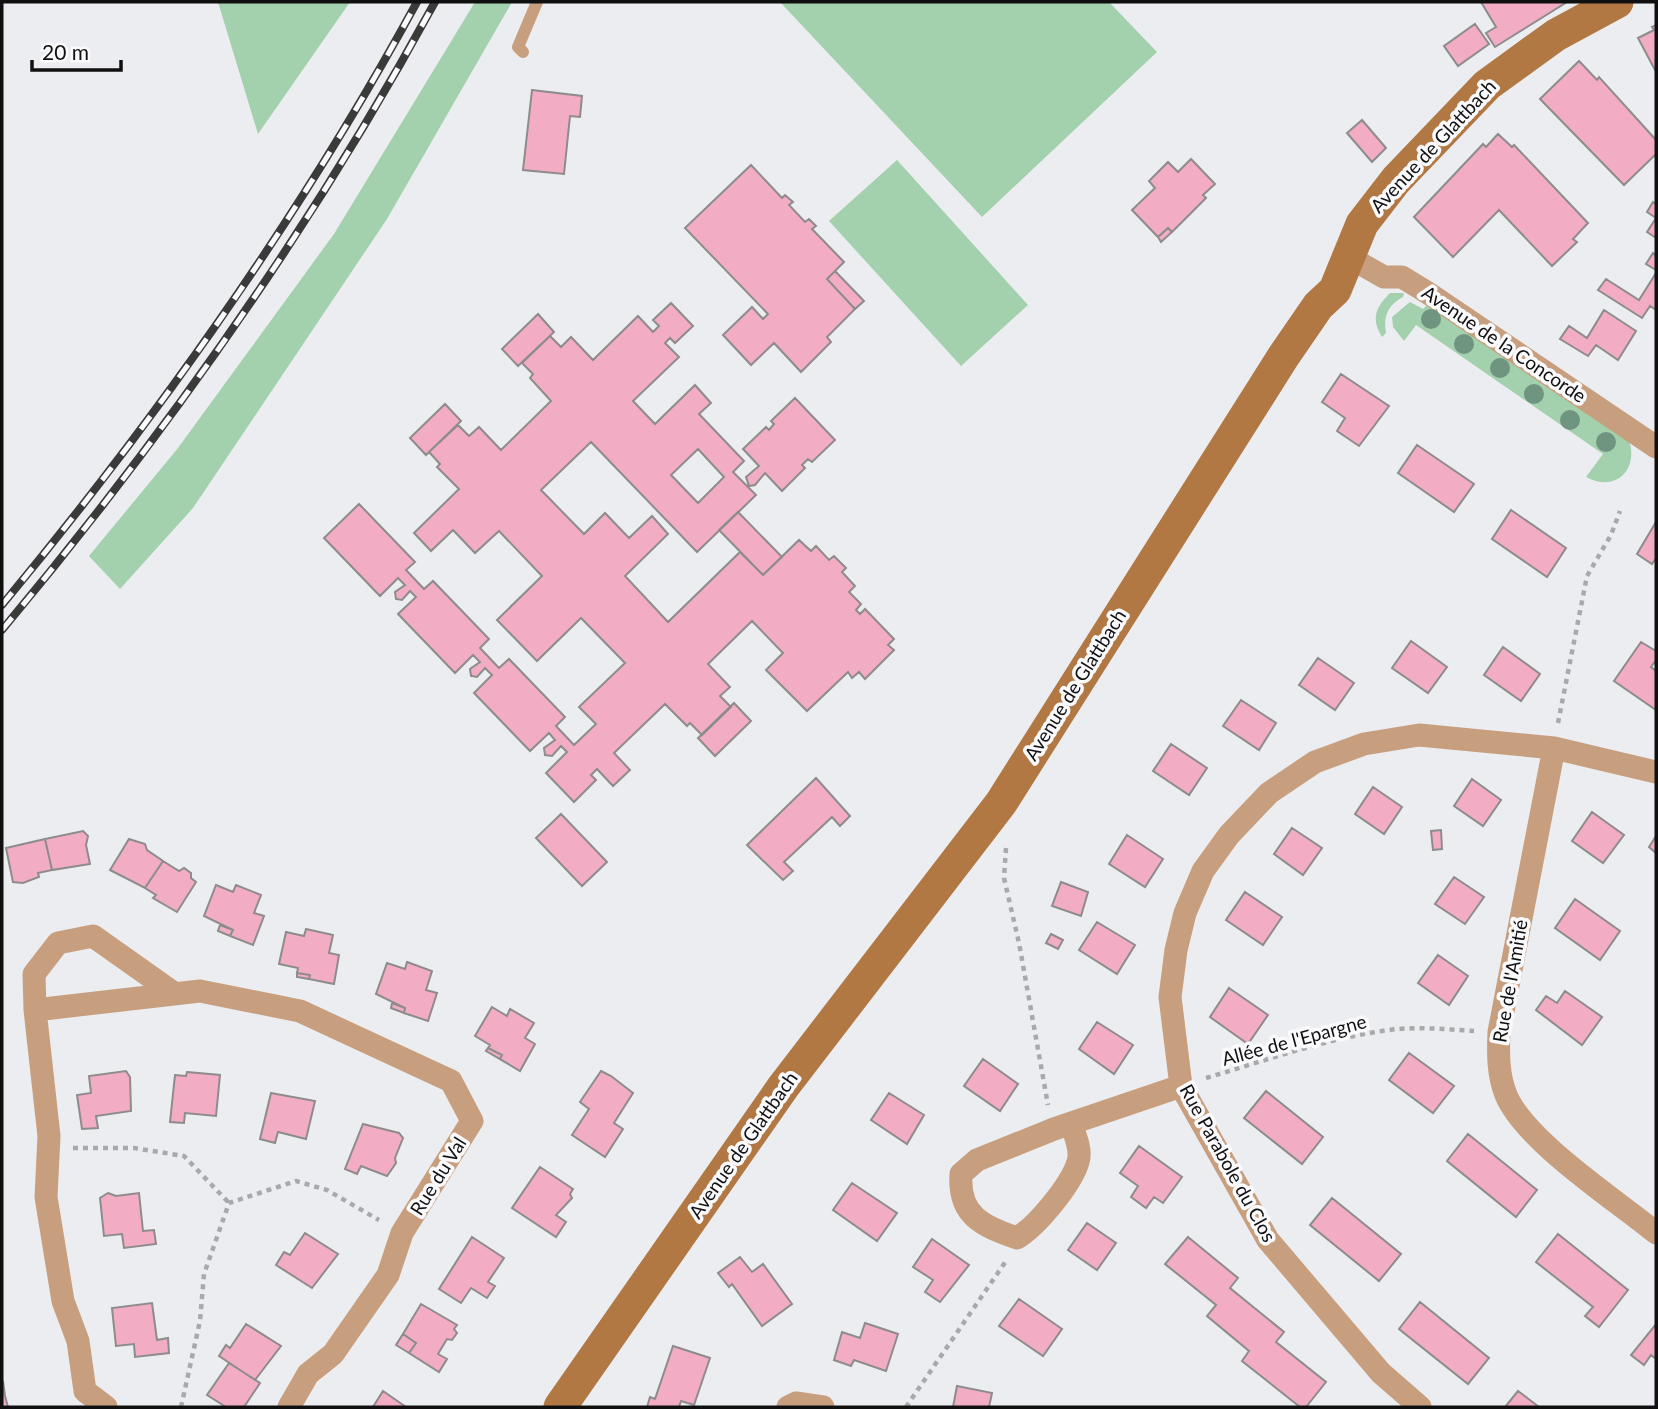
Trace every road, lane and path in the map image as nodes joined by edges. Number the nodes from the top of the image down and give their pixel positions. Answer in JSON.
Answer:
{"nodes":[{"id":1,"x":537,"y":2,"type":"edge"},
{"id":2,"x":1617,"y":2,"type":"edge"},
{"id":3,"x":523,"y":52,"type":"dead end"},
{"id":4,"x":1347,"y":256,"type":"junction"},
{"id":5,"x":1655,"y":443,"type":"edge"},
{"id":6,"x":1620,"y":511,"type":"dead end"},
{"id":7,"x":1553,"y":748,"type":"junction"},
{"id":8,"x":1656,"y":772,"type":"edge"},
{"id":9,"x":1006,"y":842,"type":"dead end"},
{"id":10,"x":174,"y":994,"type":"junction"},
{"id":11,"x":35,"y":1010,"type":"junction"},
{"id":12,"x":1499,"y":1032,"type":"junction"},
{"id":13,"x":1181,"y":1086,"type":"junction"},
{"id":14,"x":1062,"y":1127,"type":"junction"},
{"id":15,"x":48,"y":1148,"type":"junction"},
{"id":16,"x":229,"y":1203,"type":"junction"},
{"id":17,"x":402,"y":1233,"type":"junction"},
{"id":18,"x":1656,"y":1233,"type":"edge"},
{"id":19,"x":1017,"y":1238,"type":"junction"},
{"id":20,"x":106,"y":1407,"type":"edge"},
{"id":21,"x":181,"y":1407,"type":"edge"},
{"id":22,"x":289,"y":1407,"type":"edge"},
{"id":23,"x":560,"y":1407,"type":"edge"},
{"id":24,"x":788,"y":1407,"type":"edge"},
{"id":25,"x":823,"y":1407,"type":"edge"},
{"id":26,"x":905,"y":1407,"type":"edge"},
{"id":27,"x":1420,"y":1407,"type":"edge"}],
"edges":[{"from":1,"to":3,"type":"lane"},
{"from":2,"to":4,"type":"street","name":"Avenue de Glattbach"},
{"from":4,"to":5,"type":"street","name":"Avenue de la Concorde"},
{"from":4,"to":23,"type":"street","name":"Avenue de Glattbach"},
{"from":6,"to":7,"type":"path"},
{"from":7,"to":8,"type":"street","name":"Rue Parabole du Clos"},
{"from":7,"to":12,"type":"street","name":"Rue de l'Amitié"},
{"from":7,"to":13,"type":"street","name":"Rue Parabole du Clos"},
{"from":9,"to":14,"type":"path"},
{"from":10,"to":11,"type":"street","name":"Rue du Val"},
{"from":10,"to":11,"type":"street"},
{"from":10,"to":17,"type":"street","name":"Rue du Val"},
{"from":11,"to":15,"type":"street"},
{"from":12,"to":13,"type":"path","name":"Allée de l'Epargne"},
{"from":12,"to":18,"type":"street","name":"Rue de l'Amitié"},
{"from":13,"to":14,"type":"street"},
{"from":13,"to":27,"type":"street","name":"Rue Parabole du Clos"},
{"from":14,"to":19,"type":"street"},
{"from":14,"to":19,"type":"street"},
{"from":15,"to":16,"type":"path"},
{"from":15,"to":20,"type":"street"},
{"from":16,"to":17,"type":"path"},
{"from":16,"to":21,"type":"path"},
{"from":17,"to":22,"type":"street","name":"Rue du Val"},
{"from":19,"to":26,"type":"path"},
{"from":24,"to":25,"type":"street"}]}
